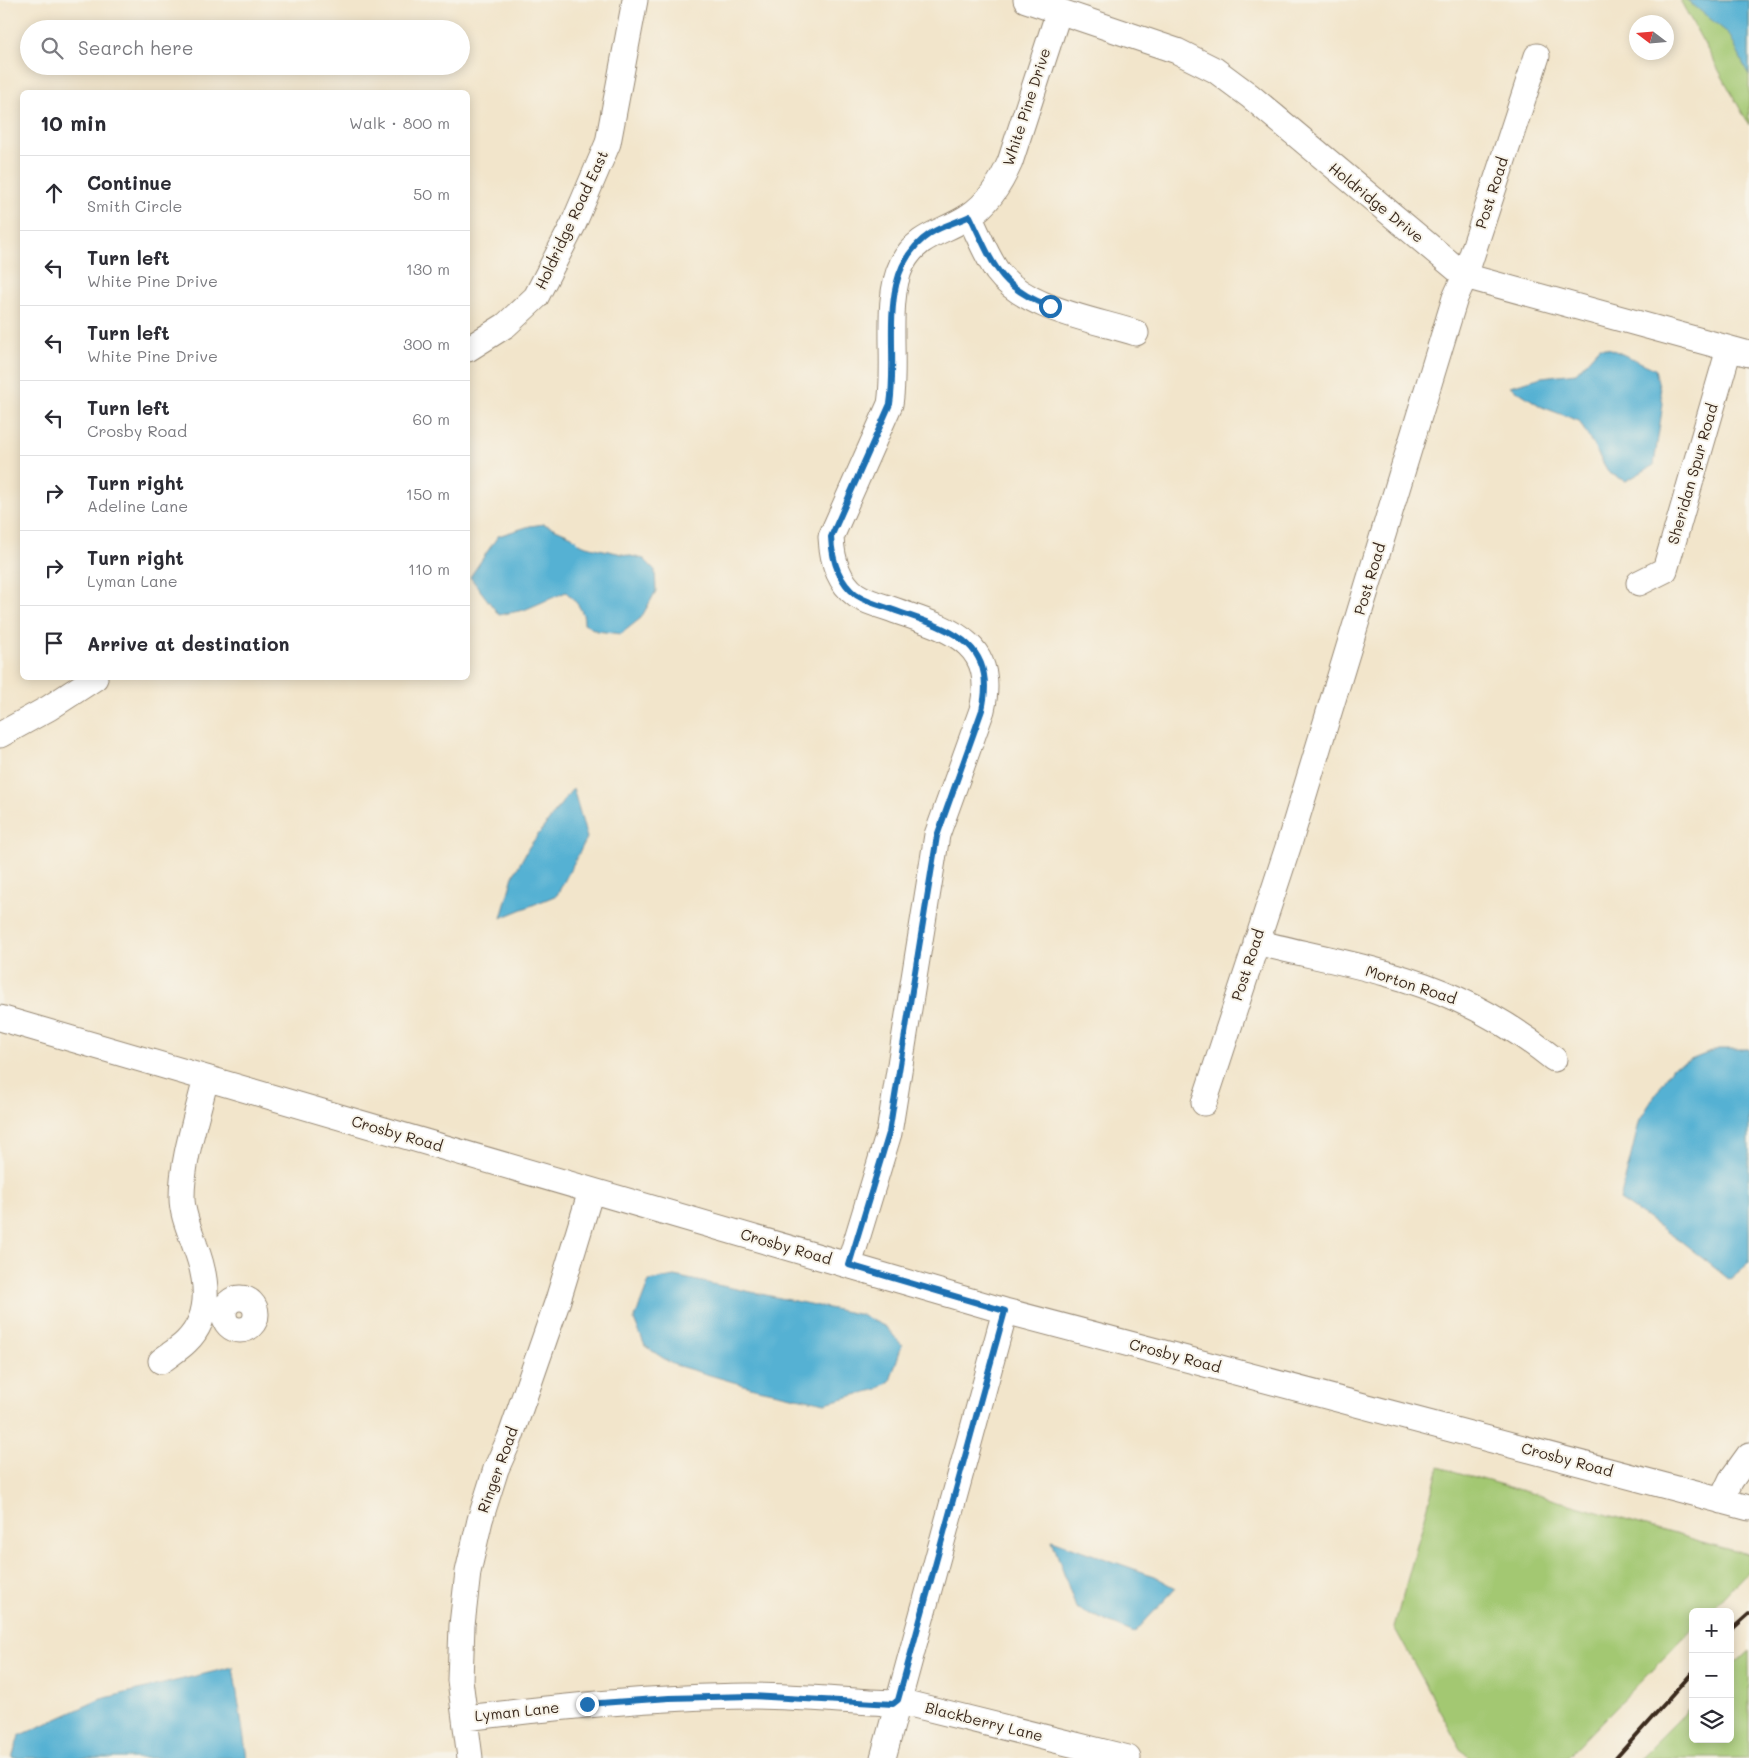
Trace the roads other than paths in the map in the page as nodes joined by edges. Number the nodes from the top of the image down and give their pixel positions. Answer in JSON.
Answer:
{"nodes":[{"id":1,"x":635,"y":0,"type":"edge"},
{"id":2,"x":1026,"y":0,"type":"edge"},
{"id":3,"x":1059,"y":11,"type":"junction"},
{"id":4,"x":1537,"y":56,"type":"dead end"},
{"id":5,"x":970,"y":216,"type":"junction"},
{"id":6,"x":1465,"y":276,"type":"junction"},
{"id":7,"x":1136,"y":333,"type":"dead end"},
{"id":8,"x":470,"y":348,"type":"edge"},
{"id":9,"x":1739,"y":352,"type":"edge"},
{"id":10,"x":1639,"y":584,"type":"dead end"},
{"id":11,"x":92,"y":680,"type":"edge"},
{"id":12,"x":0,"y":735,"type":"edge"},
{"id":13,"x":1256,"y":942,"type":"junction"},
{"id":14,"x":0,"y":1018,"type":"edge"},
{"id":15,"x":1554,"y":1059,"type":"dead end"},
{"id":16,"x":206,"y":1078,"type":"junction"},
{"id":17,"x":1204,"y":1103,"type":"dead end"},
{"id":18,"x":591,"y":1191,"type":"junction"},
{"id":19,"x":849,"y":1265,"type":"junction"},
{"id":20,"x":1005,"y":1311,"type":"junction"},
{"id":21,"x":161,"y":1360,"type":"dead end"},
{"id":22,"x":1749,"y":1455,"type":"edge"},
{"id":23,"x":1721,"y":1501,"type":"junction"},
{"id":24,"x":1749,"y":1508,"type":"edge"},
{"id":25,"x":898,"y":1700,"type":"junction"},
{"id":26,"x":465,"y":1718,"type":"junction"},
{"id":27,"x":470,"y":1758,"type":"edge"},
{"id":28,"x":883,"y":1758,"type":"edge"},
{"id":29,"x":1128,"y":1758,"type":"edge"}],
"edges":[{"from":1,"to":8,"type":"street","name":"Holdridge Road East"},
{"from":2,"to":3,"type":"street","name":"Holdridge Drive"},
{"from":3,"to":5,"type":"street","name":"White Pine Drive"},
{"from":3,"to":6,"type":"street","name":"Holdridge Drive"},
{"from":4,"to":6,"type":"street","name":"Post Road"},
{"from":5,"to":7,"type":"street"},
{"from":5,"to":19,"type":"street","name":"White Pine Drive"},
{"from":6,"to":9,"type":"street","name":"Holdridge Drive"},
{"from":6,"to":13,"type":"street","name":"Post Road"},
{"from":9,"to":10,"type":"street","name":"Sheridan Spur Road"},
{"from":11,"to":12,"type":"street"},
{"from":13,"to":15,"type":"street","name":"Morton Road"},
{"from":13,"to":17,"type":"street","name":"Post Road"},
{"from":14,"to":16,"type":"street","name":"Crosby Road"},
{"from":16,"to":18,"type":"street","name":"Crosby Road"},
{"from":16,"to":21,"type":"street"},
{"from":18,"to":19,"type":"street","name":"Crosby Road"},
{"from":18,"to":26,"type":"street","name":"Ringer Road"},
{"from":19,"to":20,"type":"street","name":"Crosby Road"},
{"from":20,"to":23,"type":"street","name":"Crosby Road"},
{"from":20,"to":25,"type":"street"},
{"from":22,"to":23,"type":"street"},
{"from":23,"to":24,"type":"street","name":"Crosby Road"},
{"from":25,"to":26,"type":"street","name":"Lyman Lane"},
{"from":25,"to":28,"type":"street"},
{"from":25,"to":29,"type":"street","name":"Blackberry Lane"},
{"from":26,"to":27,"type":"street","name":"Ringer Road"}]}
